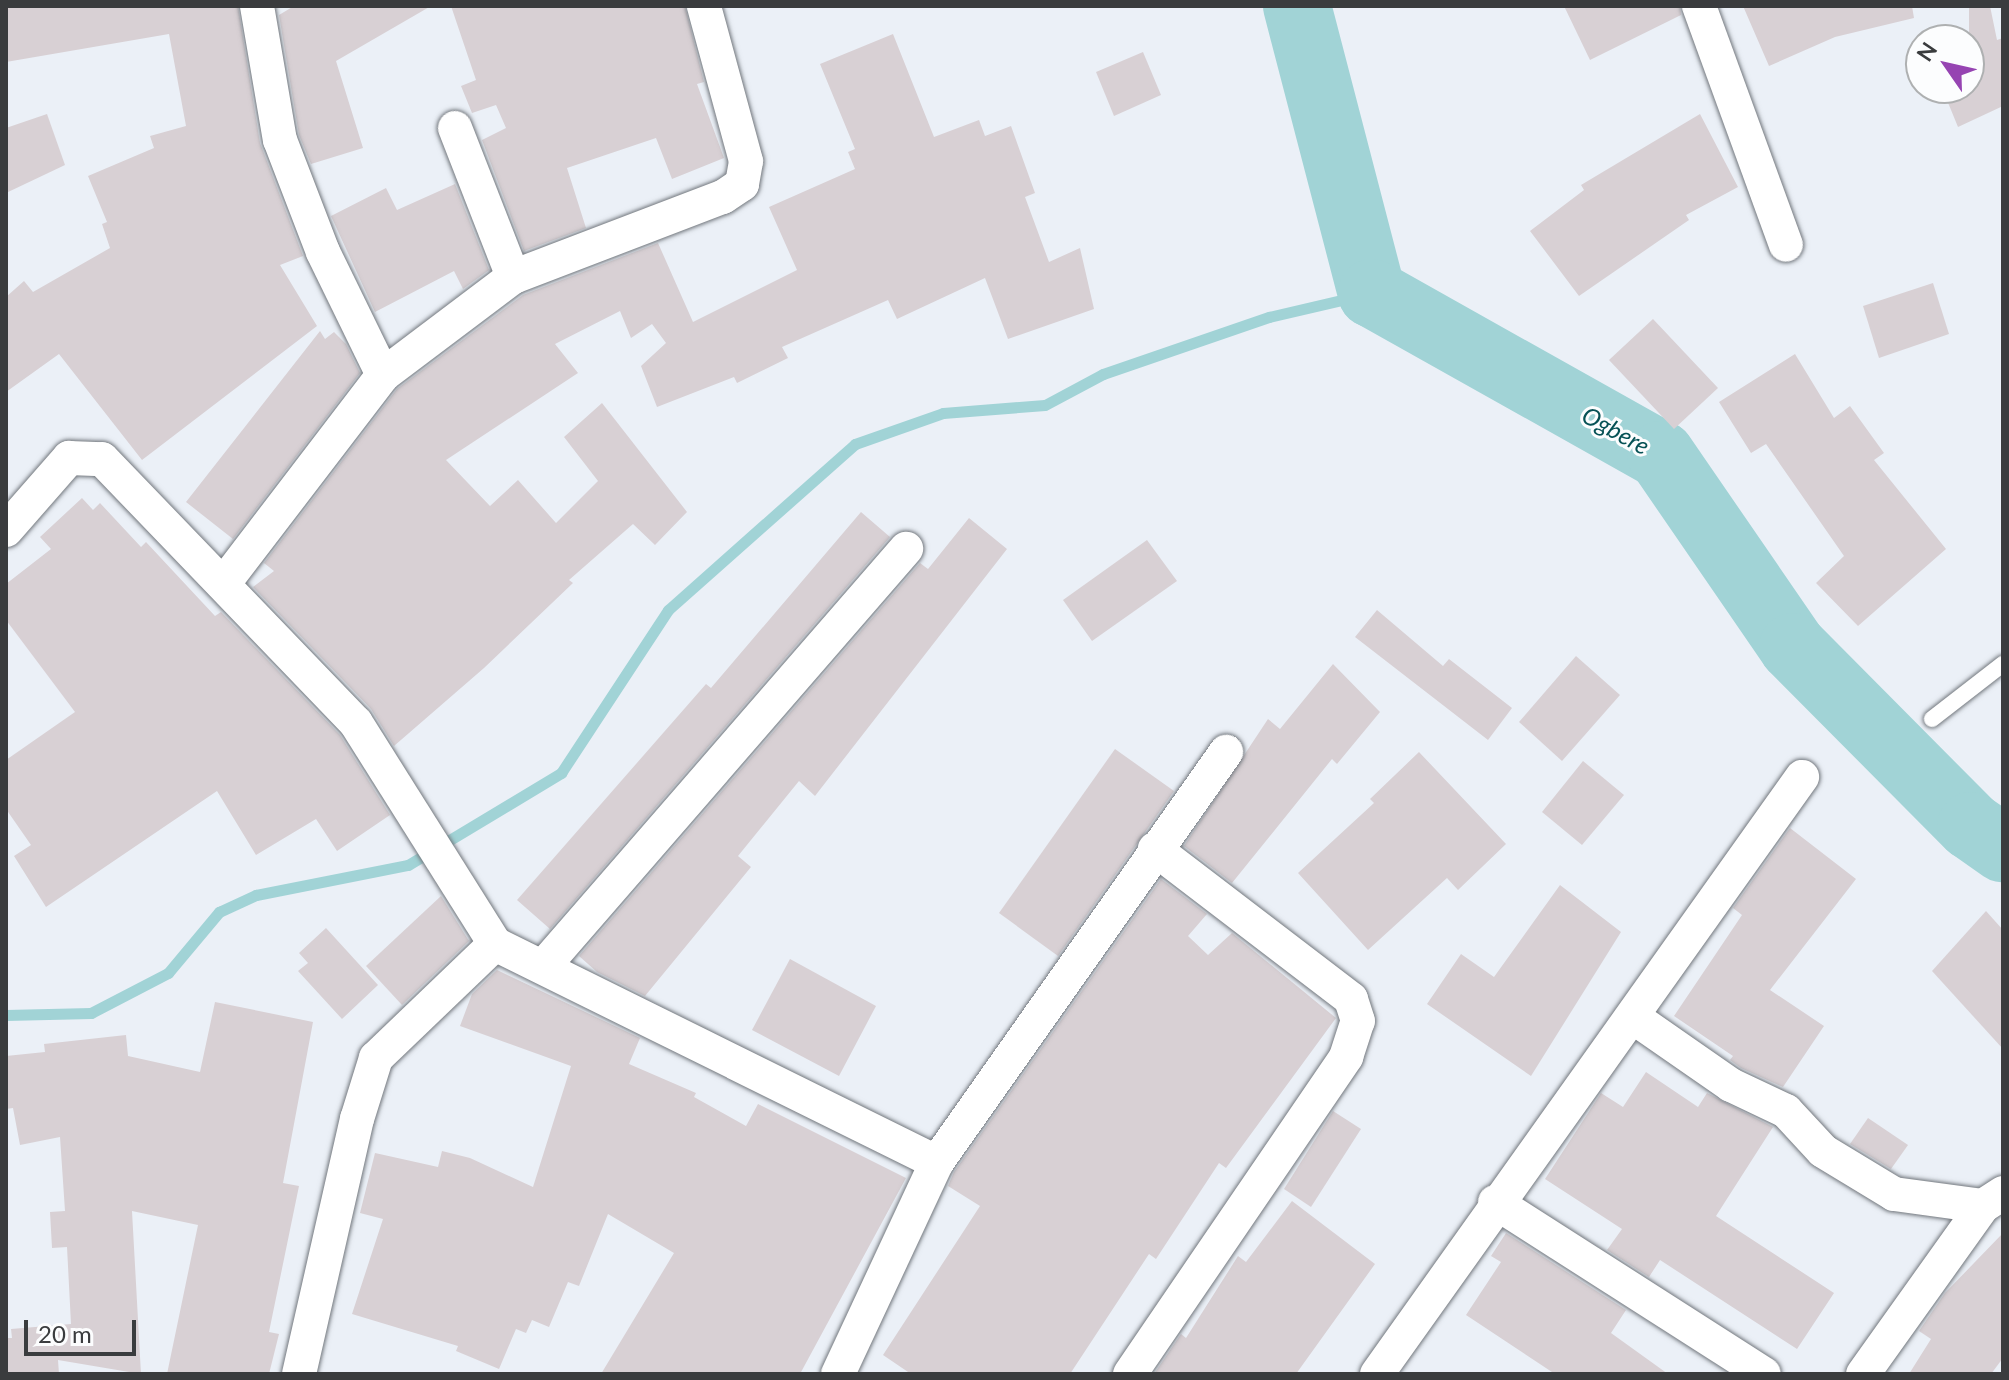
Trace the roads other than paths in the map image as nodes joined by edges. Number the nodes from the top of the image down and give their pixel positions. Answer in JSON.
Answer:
{"nodes":[{"id":1,"x":257,"y":6,"type":"edge"},
{"id":2,"x":704,"y":6,"type":"edge"},
{"id":3,"x":1699,"y":6,"type":"edge"},
{"id":4,"x":455,"y":128,"type":"dead end"},
{"id":5,"x":1786,"y":245,"type":"dead end"},
{"id":6,"x":513,"y":277,"type":"junction"},
{"id":7,"x":383,"y":375,"type":"junction"},
{"id":8,"x":6,"y":530,"type":"edge"},
{"id":9,"x":906,"y":549,"type":"dead end"},
{"id":10,"x":224,"y":583,"type":"junction"},
{"id":11,"x":2003,"y":664,"type":"edge"},
{"id":12,"x":1932,"y":719,"type":"dead end"},
{"id":13,"x":1226,"y":752,"type":"dead end"},
{"id":14,"x":1802,"y":777,"type":"dead end"},
{"id":15,"x":1155,"y":849,"type":"junction"},
{"id":16,"x":495,"y":944,"type":"junction"},
{"id":17,"x":543,"y":967,"type":"junction"},
{"id":18,"x":1633,"y":1017,"type":"junction"},
{"id":19,"x":937,"y":1162,"type":"junction"},
{"id":20,"x":1993,"y":1200,"type":"edge"},
{"id":21,"x":1495,"y":1202,"type":"junction"},
{"id":22,"x":299,"y":1374,"type":"edge"},
{"id":23,"x":838,"y":1374,"type":"edge"},
{"id":24,"x":1130,"y":1374,"type":"edge"},
{"id":25,"x":1377,"y":1374,"type":"edge"},
{"id":26,"x":1764,"y":1374,"type":"edge"},
{"id":27,"x":1863,"y":1374,"type":"edge"}],
"edges":[{"from":1,"to":7,"type":"street"},
{"from":2,"to":6,"type":"street"},
{"from":3,"to":5,"type":"street"},
{"from":4,"to":6,"type":"street"},
{"from":6,"to":7,"type":"street"},
{"from":7,"to":10,"type":"street"},
{"from":8,"to":10,"type":"street"},
{"from":9,"to":17,"type":"street"},
{"from":10,"to":16,"type":"street"},
{"from":11,"to":12,"type":"lane"},
{"from":13,"to":15,"type":"street"},
{"from":14,"to":18,"type":"street"},
{"from":15,"to":19,"type":"street"},
{"from":15,"to":24,"type":"street"},
{"from":16,"to":17,"type":"street"},
{"from":16,"to":22,"type":"street"},
{"from":17,"to":19,"type":"street"},
{"from":18,"to":20,"type":"street"},
{"from":18,"to":21,"type":"street"},
{"from":19,"to":23,"type":"street"},
{"from":20,"to":27,"type":"street"},
{"from":21,"to":25,"type":"street"},
{"from":21,"to":26,"type":"street"}]}
